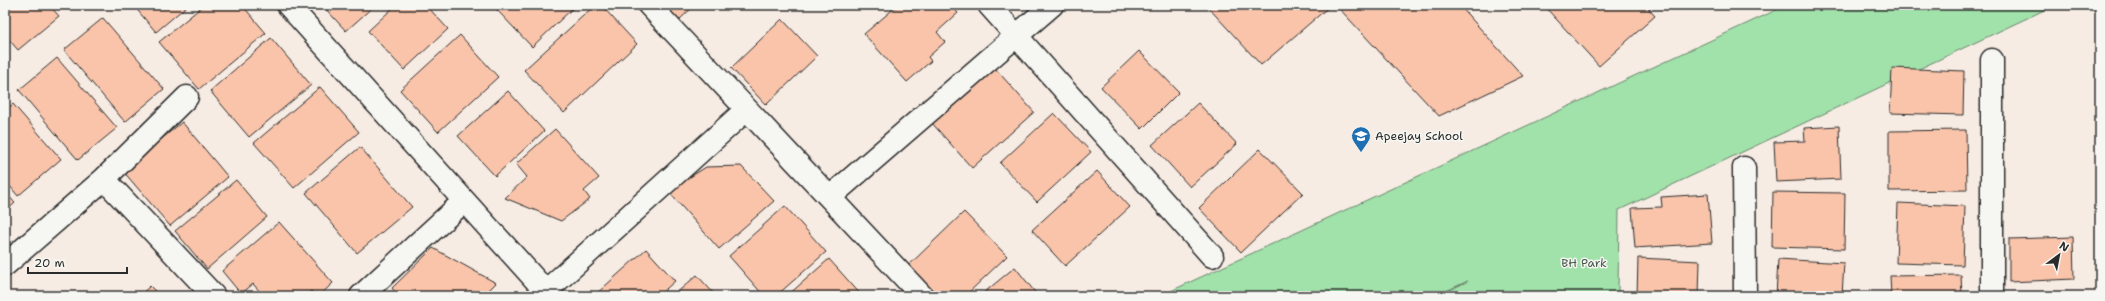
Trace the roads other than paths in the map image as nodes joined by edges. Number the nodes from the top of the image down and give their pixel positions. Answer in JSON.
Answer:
{"nodes":[{"id":1,"x":288,"y":5,"type":"edge"},
{"id":2,"x":649,"y":5,"type":"edge"},
{"id":3,"x":989,"y":5,"type":"edge"},
{"id":4,"x":1052,"y":5,"type":"edge"},
{"id":5,"x":1016,"y":37,"type":"junction"},
{"id":6,"x":1992,"y":60,"type":"dead end"},
{"id":7,"x":187,"y":97,"type":"dead end"},
{"id":8,"x":746,"y":110,"type":"junction"},
{"id":9,"x":1744,"y":168,"type":"dead end"},
{"id":10,"x":104,"y":180,"type":"junction"},
{"id":11,"x":830,"y":197,"type":"junction"},
{"id":12,"x":464,"y":201,"type":"junction"},
{"id":13,"x":1212,"y":256,"type":"dead end"},
{"id":14,"x":5,"y":265,"type":"edge"},
{"id":15,"x":548,"y":294,"type":"edge"},
{"id":16,"x":214,"y":296,"type":"edge"},
{"id":17,"x":361,"y":296,"type":"edge"},
{"id":18,"x":922,"y":296,"type":"edge"},
{"id":19,"x":1745,"y":296,"type":"edge"},
{"id":20,"x":1992,"y":296,"type":"edge"}],
"edges":[{"from":1,"to":12,"type":"street"},
{"from":2,"to":8,"type":"street"},
{"from":3,"to":5,"type":"street"},
{"from":4,"to":5,"type":"street"},
{"from":5,"to":11,"type":"street"},
{"from":5,"to":13,"type":"street"},
{"from":6,"to":20,"type":"street"},
{"from":7,"to":10,"type":"street"},
{"from":8,"to":11,"type":"street"},
{"from":8,"to":15,"type":"street"},
{"from":9,"to":19,"type":"street"},
{"from":10,"to":14,"type":"street"},
{"from":10,"to":16,"type":"street"},
{"from":11,"to":18,"type":"street"},
{"from":12,"to":15,"type":"street"},
{"from":12,"to":17,"type":"street"}]}
